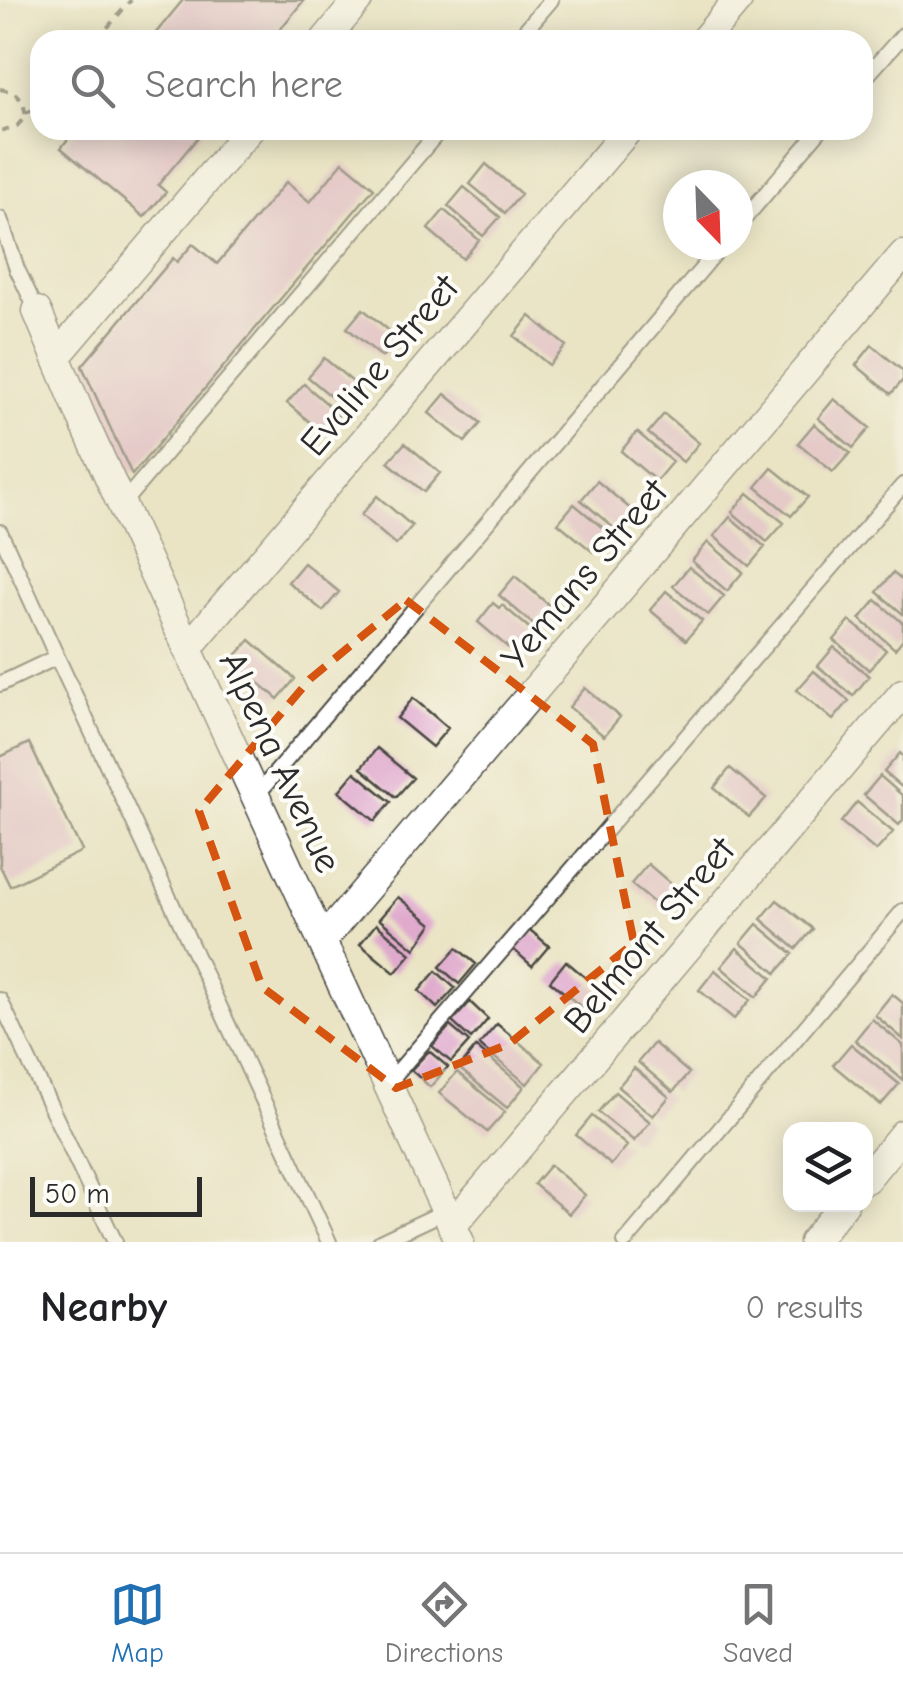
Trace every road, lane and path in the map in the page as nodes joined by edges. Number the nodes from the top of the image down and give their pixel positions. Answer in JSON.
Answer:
{"nodes":[{"id":1,"x":131,"y":0,"type":"edge"},
{"id":2,"x":358,"y":0,"type":"edge"},
{"id":3,"x":551,"y":0,"type":"edge"},
{"id":4,"x":738,"y":0,"type":"edge"},
{"id":5,"x":106,"y":30,"type":"edge"},
{"id":6,"x":332,"y":30,"type":"edge"},
{"id":7,"x":526,"y":30,"type":"edge"},
{"id":8,"x":712,"y":30,"type":"edge"},
{"id":9,"x":903,"y":35,"type":"edge"},
{"id":10,"x":873,"y":69,"type":"edge"},
{"id":11,"x":0,"y":89,"type":"edge"},
{"id":12,"x":30,"y":111,"type":"edge"},
{"id":13,"x":26,"y":113,"type":"junction"},
{"id":14,"x":0,"y":132,"type":"edge"},
{"id":15,"x":241,"y":140,"type":"edge"},
{"id":16,"x":431,"y":140,"type":"edge"},
{"id":17,"x":620,"y":140,"type":"edge"},
{"id":18,"x":811,"y":140,"type":"edge"},
{"id":19,"x":753,"y":208,"type":"edge"},
{"id":20,"x":0,"y":219,"type":"edge"},
{"id":21,"x":903,"y":255,"type":"edge"},
{"id":22,"x":709,"y":260,"type":"edge"},
{"id":23,"x":37,"y":312,"type":"joint"},
{"id":24,"x":57,"y":356,"type":"junction"},
{"id":25,"x":903,"y":485,"type":"edge"},
{"id":26,"x":122,"y":504,"type":"junction"},
{"id":27,"x":0,"y":532,"type":"edge"},
{"id":28,"x":188,"y":648,"type":"junction"},
{"id":29,"x":58,"y":656,"type":"junction"},
{"id":30,"x":0,"y":684,"type":"edge"},
{"id":31,"x":903,"y":693,"type":"edge"},
{"id":32,"x":256,"y":796,"type":"junction"},
{"id":33,"x":903,"y":911,"type":"edge"},
{"id":34,"x":322,"y":941,"type":"junction"},
{"id":35,"x":0,"y":1000,"type":"edge"},
{"id":36,"x":388,"y":1084,"type":"junction"},
{"id":37,"x":903,"y":1134,"type":"edge"},
{"id":38,"x":873,"y":1170,"type":"edge"},
{"id":39,"x":837,"y":1212,"type":"edge"},
{"id":40,"x":453,"y":1226,"type":"edge"},
{"id":41,"x":114,"y":1242,"type":"edge"},
{"id":42,"x":329,"y":1242,"type":"edge"},
{"id":43,"x":380,"y":1242,"type":"edge"},
{"id":44,"x":625,"y":1242,"type":"edge"},
{"id":45,"x":813,"y":1242,"type":"edge"}],
"edges":[{"from":1,"to":5,"type":"path"},
{"from":2,"to":6,"type":"street"},
{"from":3,"to":7,"type":"lane"},
{"from":4,"to":8,"type":"street"},
{"from":9,"to":10,"type":"lane"},
{"from":11,"to":13,"type":"path"},
{"from":12,"to":13,"type":"path"},
{"from":13,"to":14,"type":"path"},
{"from":15,"to":24,"type":"street"},
{"from":16,"to":26,"type":"lane"},
{"from":17,"to":28,"type":"street","name":"Evaline Street"},
{"from":18,"to":19,"type":"lane"},
{"from":20,"to":23,"type":"lane"},
{"from":21,"to":34,"type":"street","name":"Yemans Street"},
{"from":22,"to":32,"type":"lane"},
{"from":23,"to":24,"type":"street","name":"Alpena Avenue"},
{"from":24,"to":26,"type":"street","name":"Alpena Avenue"},
{"from":25,"to":36,"type":"lane"},
{"from":26,"to":28,"type":"street","name":"Alpena Avenue"},
{"from":27,"to":29,"type":"lane"},
{"from":28,"to":32,"type":"street","name":"Alpena Avenue"},
{"from":29,"to":30,"type":"lane"},
{"from":29,"to":42,"type":"lane"},
{"from":31,"to":40,"type":"street","name":"Belmont Street"},
{"from":32,"to":34,"type":"street","name":"Alpena Avenue"},
{"from":33,"to":44,"type":"lane"},
{"from":34,"to":36,"type":"street","name":"Alpena Avenue"},
{"from":35,"to":41,"type":"lane"},
{"from":36,"to":40,"type":"street","name":"Alpena Avenue"},
{"from":37,"to":38,"type":"street"},
{"from":39,"to":45,"type":"street"},
{"from":40,"to":43,"type":"lane"}]}
